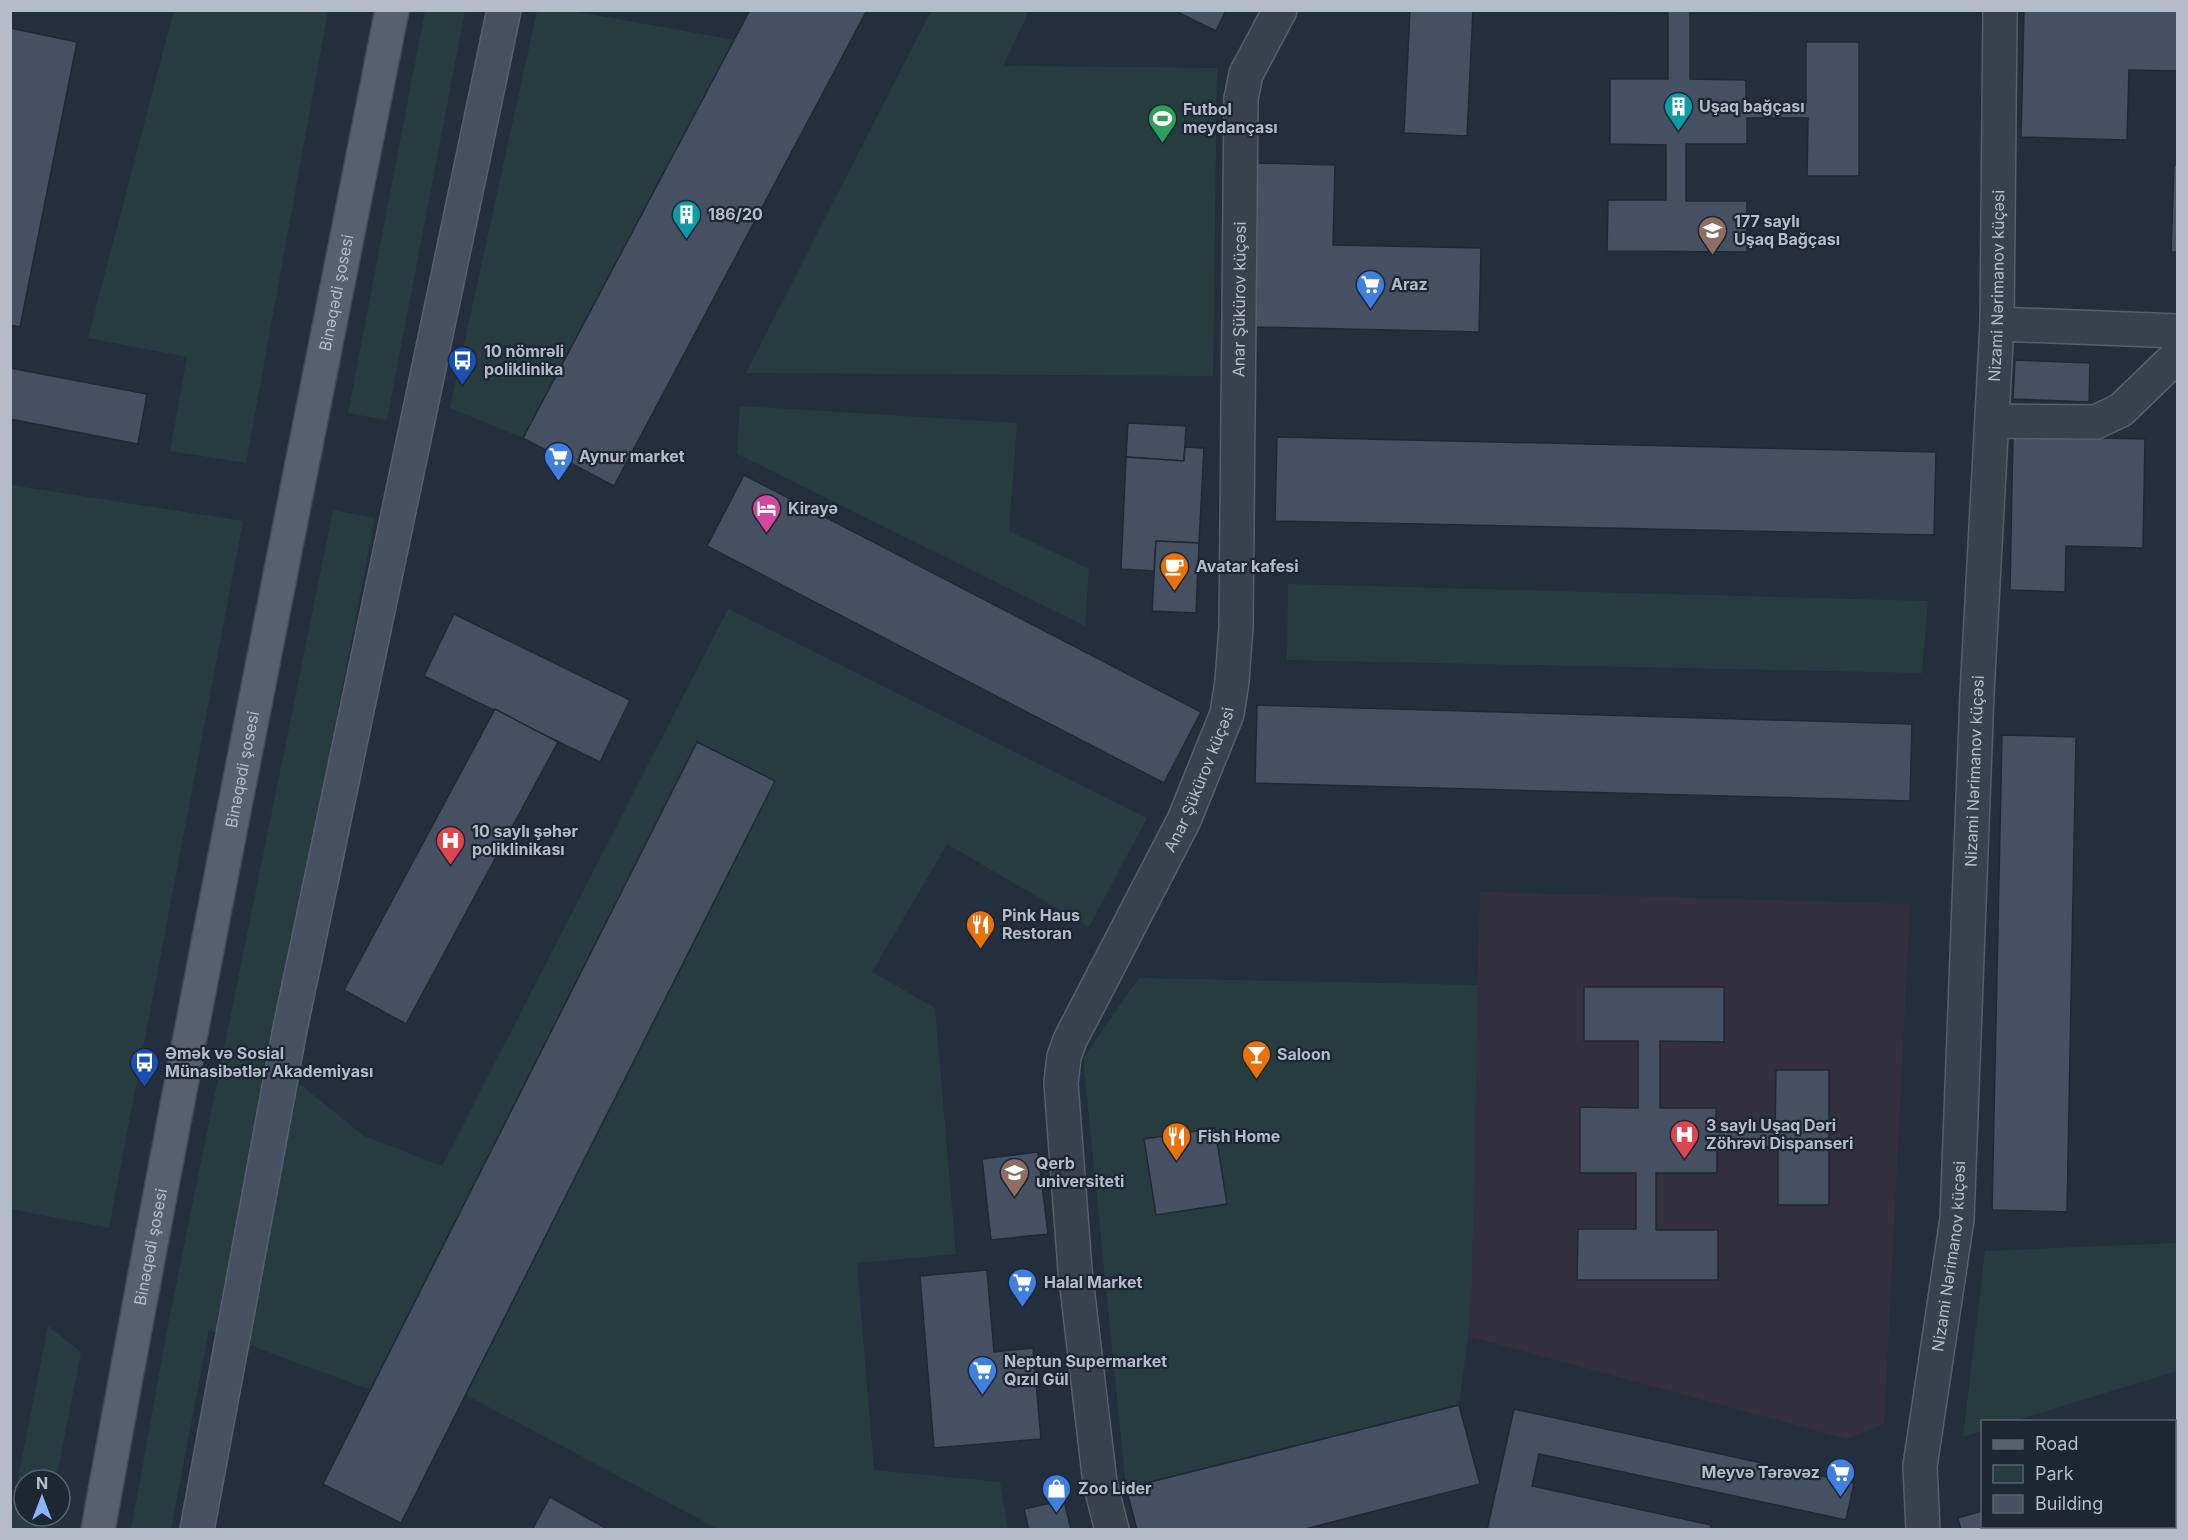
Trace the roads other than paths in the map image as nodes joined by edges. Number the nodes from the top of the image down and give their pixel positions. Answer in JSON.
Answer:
{"nodes":[{"id":1,"x":392,"y":10,"type":"edge"},
{"id":2,"x":504,"y":10,"type":"edge"},
{"id":3,"x":1280,"y":10,"type":"edge"},
{"id":4,"x":2000,"y":10,"type":"edge"},
{"id":5,"x":1996,"y":324,"type":"junction"},
{"id":6,"x":2178,"y":331,"type":"edge"},
{"id":7,"x":2178,"y":355,"type":"edge"},
{"id":8,"x":1992,"y":421,"type":"junction"},
{"id":9,"x":98,"y":1530,"type":"edge"},
{"id":10,"x":197,"y":1530,"type":"edge"},
{"id":11,"x":1112,"y":1530,"type":"edge"},
{"id":12,"x":1923,"y":1530,"type":"edge"}],
"edges":[{"from":1,"to":9,"type":"main road","name":"Binəqədi şosesi"},
{"from":2,"to":10,"type":"street"},
{"from":3,"to":11,"type":"street","name":"Anar Şükürov küçəsi"},
{"from":4,"to":5,"type":"street","name":"Nizami Nərimanov küçəsi"},
{"from":5,"to":6,"type":"street"},
{"from":5,"to":8,"type":"street","name":"Nizami Nərimanov küçəsi"},
{"from":7,"to":8,"type":"street"},
{"from":8,"to":12,"type":"street","name":"Nizami Nərimanov küçəsi"}]}
